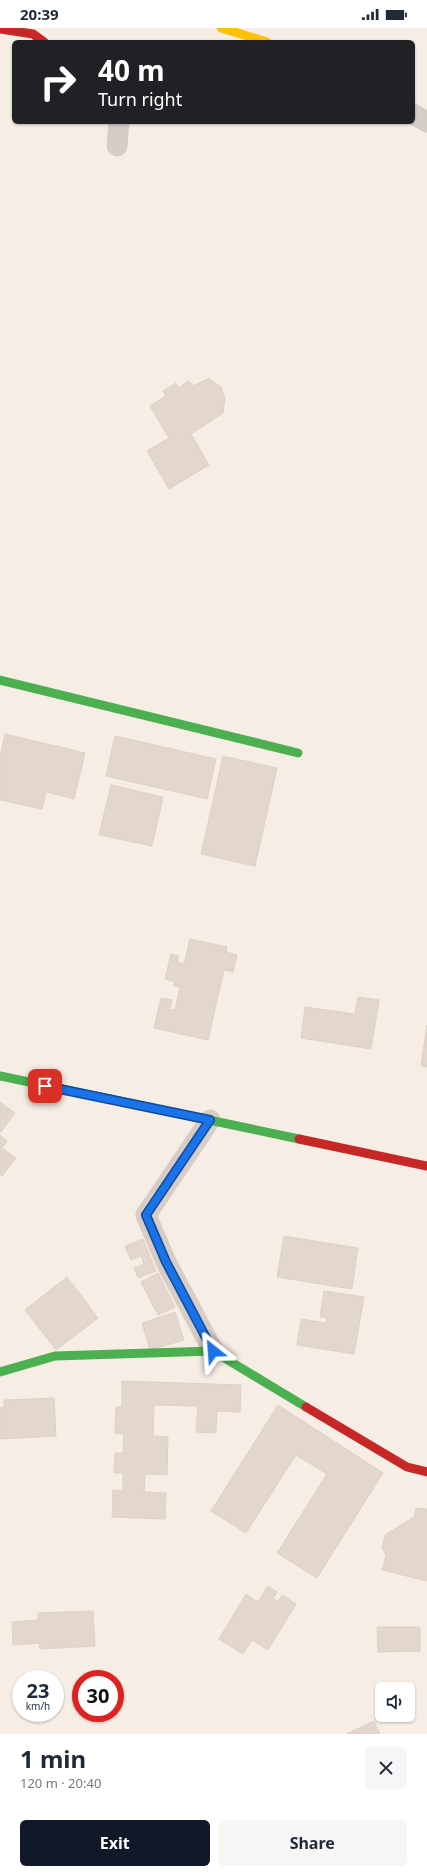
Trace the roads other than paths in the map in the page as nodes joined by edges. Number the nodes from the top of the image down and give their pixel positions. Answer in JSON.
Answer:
{"nodes":[{"id":1,"x":221,"y":28,"type":"edge"},
{"id":2,"x":0,"y":29,"type":"edge"},
{"id":3,"x":41,"y":40,"type":"edge"},
{"id":4,"x":260,"y":40,"type":"edge"},
{"id":5,"x":415,"y":115,"type":"edge"},
{"id":6,"x":427,"y":122,"type":"edge"},
{"id":7,"x":119,"y":124,"type":"edge"},
{"id":8,"x":117,"y":146,"type":"dead end"},
{"id":9,"x":0,"y":680,"type":"edge"},
{"id":10,"x":298,"y":753,"type":"dead end"},
{"id":11,"x":0,"y":1076,"type":"edge"},
{"id":12,"x":210,"y":1120,"type":"junction"},
{"id":13,"x":427,"y":1166,"type":"edge"},
{"id":14,"x":213,"y":1351,"type":"junction"},
{"id":15,"x":0,"y":1372,"type":"edge"},
{"id":16,"x":427,"y":1472,"type":"edge"}],
"edges":[{"from":1,"to":4,"type":"street"},
{"from":2,"to":3,"type":"street"},
{"from":5,"to":6,"type":"street"},
{"from":7,"to":8,"type":"street"},
{"from":9,"to":10,"type":"street"},
{"from":11,"to":12,"type":"street"},
{"from":12,"to":13,"type":"street"},
{"from":12,"to":14,"type":"street"},
{"from":14,"to":15,"type":"street"},
{"from":14,"to":16,"type":"street"}]}
